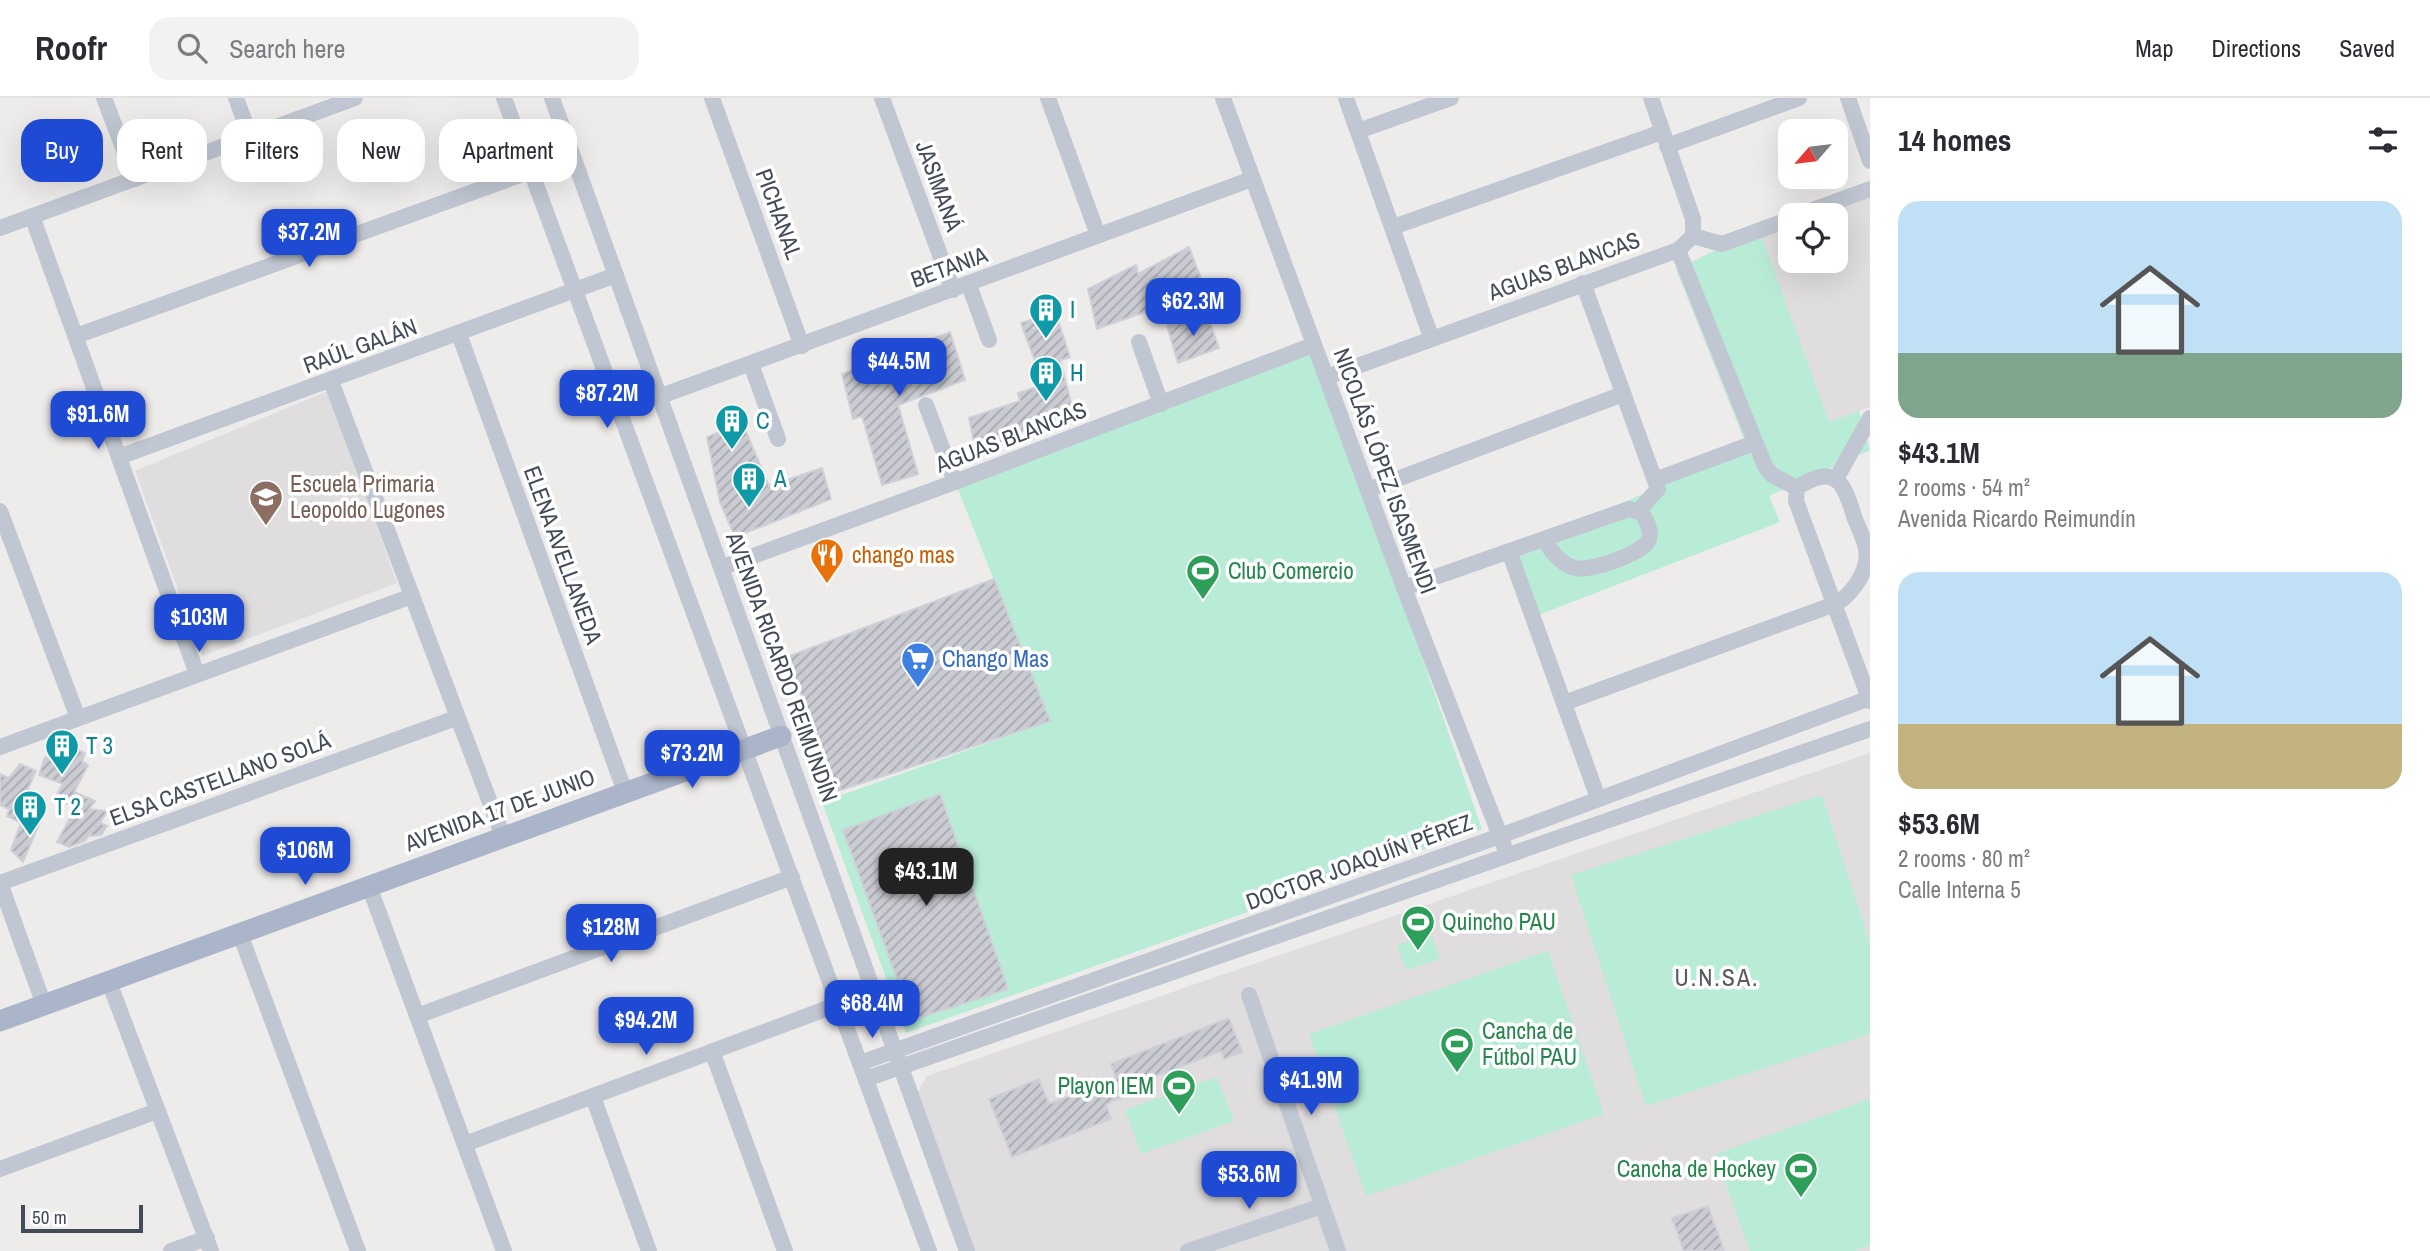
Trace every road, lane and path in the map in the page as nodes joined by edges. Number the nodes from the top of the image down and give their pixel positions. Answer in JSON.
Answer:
{"nodes":[{"id":1,"x":104,"y":98,"type":"edge"},
{"id":2,"x":236,"y":98,"type":"edge"},
{"id":3,"x":355,"y":98,"type":"edge"},
{"id":4,"x":504,"y":98,"type":"edge"},
{"id":5,"x":552,"y":98,"type":"edge"},
{"id":6,"x":712,"y":98,"type":"edge"},
{"id":7,"x":882,"y":98,"type":"edge"},
{"id":8,"x":1048,"y":98,"type":"edge"},
{"id":9,"x":1223,"y":98,"type":"edge"},
{"id":10,"x":1346,"y":98,"type":"edge"},
{"id":11,"x":1451,"y":98,"type":"edge"},
{"id":12,"x":1651,"y":98,"type":"edge"},
{"id":13,"x":1799,"y":98,"type":"edge"},
{"id":14,"x":1848,"y":98,"type":"edge"},
{"id":15,"x":244,"y":119,"type":"edge"},
{"id":16,"x":297,"y":119,"type":"edge"},
{"id":17,"x":512,"y":119,"type":"edge"},
{"id":18,"x":1359,"y":131,"type":"junction"},
{"id":19,"x":117,"y":132,"type":"edge"},
{"id":20,"x":1665,"y":139,"type":"junction"},
{"id":21,"x":1870,"y":161,"type":"edge"},
{"id":22,"x":1252,"y":179,"type":"junction"},
{"id":23,"x":127,"y":182,"type":"edge"},
{"id":24,"x":501,"y":182,"type":"edge"},
{"id":25,"x":535,"y":182,"type":"edge"},
{"id":26,"x":1870,"y":189,"type":"edge"},
{"id":27,"x":1832,"y":203,"type":"edge"},
{"id":28,"x":32,"y":216,"type":"junction"},
{"id":29,"x":1778,"y":223,"type":"edge"},
{"id":30,"x":1393,"y":227,"type":"junction"},
{"id":31,"x":0,"y":228,"type":"edge"},
{"id":32,"x":1098,"y":235,"type":"junction"},
{"id":33,"x":1693,"y":236,"type":"junction"},
{"id":34,"x":1678,"y":250,"type":"junction"},
{"id":35,"x":616,"y":275,"type":"junction"},
{"id":36,"x":1583,"y":283,"type":"junction"},
{"id":37,"x":969,"y":285,"type":"junction"},
{"id":38,"x":575,"y":289,"type":"junction"},
{"id":39,"x":953,"y":290,"type":"junction"},
{"id":40,"x":459,"y":334,"type":"junction"},
{"id":41,"x":76,"y":336,"type":"junction"},
{"id":42,"x":1431,"y":337,"type":"junction"},
{"id":43,"x":989,"y":340,"type":"dead end"},
{"id":44,"x":1139,"y":342,"type":"dead end"},
{"id":45,"x":1313,"y":345,"type":"junction"},
{"id":46,"x":802,"y":346,"type":"junction"},
{"id":47,"x":751,"y":364,"type":"junction"},
{"id":48,"x":1327,"y":377,"type":"junction"},
{"id":49,"x":331,"y":381,"type":"junction"},
{"id":50,"x":1623,"y":394,"type":"junction"},
{"id":51,"x":661,"y":396,"type":"junction"},
{"id":52,"x":1161,"y":404,"type":"junction"},
{"id":53,"x":926,"y":405,"type":"dead end"},
{"id":54,"x":1870,"y":418,"type":"edge"},
{"id":55,"x":778,"y":439,"type":"dead end"},
{"id":56,"x":1754,"y":443,"type":"junction"},
{"id":57,"x":119,"y":457,"type":"junction"},
{"id":58,"x":1836,"y":479,"type":"junction"},
{"id":59,"x":1655,"y":480,"type":"junction"},
{"id":60,"x":955,"y":482,"type":"junction"},
{"id":61,"x":1797,"y":488,"type":"junction"},
{"id":62,"x":1368,"y":490,"type":"junction"},
{"id":63,"x":1639,"y":510,"type":"junction"},
{"id":64,"x":0,"y":511,"type":"edge"},
{"id":65,"x":1544,"y":539,"type":"junction"},
{"id":66,"x":1868,"y":550,"type":"edge"},
{"id":67,"x":1508,"y":551,"type":"junction"},
{"id":68,"x":723,"y":567,"type":"junction"},
{"id":69,"x":1404,"y":588,"type":"junction"},
{"id":70,"x":412,"y":596,"type":"junction"},
{"id":71,"x":1835,"y":604,"type":"junction"},
{"id":72,"x":197,"y":674,"type":"junction"},
{"id":73,"x":1870,"y":699,"type":"edge"},
{"id":74,"x":1564,"y":703,"type":"junction"},
{"id":75,"x":456,"y":718,"type":"junction"},
{"id":76,"x":78,"y":719,"type":"junction"},
{"id":77,"x":1870,"y":729,"type":"edge"},
{"id":78,"x":781,"y":736,"type":"junction"},
{"id":79,"x":0,"y":747,"type":"edge"},
{"id":80,"x":744,"y":749,"type":"junction"},
{"id":81,"x":625,"y":792,"type":"junction"},
{"id":82,"x":1598,"y":798,"type":"junction"},
{"id":83,"x":1500,"y":836,"type":"junction"},
{"id":84,"x":503,"y":837,"type":"junction"},
{"id":85,"x":1508,"y":857,"type":"junction"},
{"id":86,"x":792,"y":877,"type":"junction"},
{"id":87,"x":0,"y":883,"type":"edge"},
{"id":88,"x":369,"y":886,"type":"junction"},
{"id":89,"x":240,"y":934,"type":"junction"},
{"id":90,"x":109,"y":982,"type":"junction"},
{"id":91,"x":1250,"y":995,"type":"dead end"},
{"id":92,"x":839,"y":1003,"type":"junction"},
{"id":93,"x":44,"y":1005,"type":"junction"},
{"id":94,"x":418,"y":1016,"type":"junction"},
{"id":95,"x":0,"y":1021,"type":"edge"},
{"id":96,"x":712,"y":1051,"type":"junction"},
{"id":97,"x":896,"y":1051,"type":"junction"},
{"id":98,"x":860,"y":1063,"type":"junction"},
{"id":99,"x":902,"y":1068,"type":"junction"},
{"id":100,"x":866,"y":1079,"type":"junction"},
{"id":101,"x":593,"y":1097,"type":"junction"},
{"id":102,"x":158,"y":1111,"type":"junction"},
{"id":103,"x":465,"y":1144,"type":"junction"},
{"id":104,"x":0,"y":1169,"type":"edge"},
{"id":105,"x":1322,"y":1206,"type":"junction"},
{"id":106,"x":209,"y":1244,"type":"edge"},
{"id":107,"x":171,"y":1251,"type":"edge"},
{"id":108,"x":358,"y":1251,"type":"edge"},
{"id":109,"x":504,"y":1251,"type":"edge"},
{"id":110,"x":649,"y":1251,"type":"edge"},
{"id":111,"x":785,"y":1251,"type":"edge"},
{"id":112,"x":929,"y":1251,"type":"edge"},
{"id":113,"x":967,"y":1251,"type":"edge"},
{"id":114,"x":1188,"y":1251,"type":"edge"},
{"id":115,"x":1338,"y":1251,"type":"edge"}],
"edges":[{"from":1,"to":19,"type":"street"},
{"from":2,"to":15,"type":"street"},
{"from":3,"to":16,"type":"street"},
{"from":4,"to":17,"type":"street"},
{"from":5,"to":35,"type":"street","name":"AVENIDA RICARDO REIMUNDÍN"},
{"from":6,"to":46,"type":"street","name":"PICHANAL"},
{"from":7,"to":39,"type":"street","name":"JASIMANÁ"},
{"from":8,"to":32,"type":"street"},
{"from":9,"to":22,"type":"street","name":"NICOLÁS LÓPEZ ISASMENDI"},
{"from":10,"to":18,"type":"street"},
{"from":11,"to":18,"type":"street"},
{"from":12,"to":20,"type":"street"},
{"from":13,"to":20,"type":"street"},
{"from":14,"to":21,"type":"street"},
{"from":18,"to":30,"type":"street"},
{"from":20,"to":30,"type":"street"},
{"from":20,"to":33,"type":"street"},
{"from":22,"to":32,"type":"street","name":"BETANIA"},
{"from":22,"to":45,"type":"street","name":"NICOLÁS LÓPEZ ISASMENDI"},
{"from":23,"to":28,"type":"street"},
{"from":24,"to":41,"type":"street"},
{"from":25,"to":38,"type":"street"},
{"from":26,"to":27,"type":"street"},
{"from":28,"to":31,"type":"street"},
{"from":28,"to":41,"type":"street"},
{"from":29,"to":33,"type":"street"},
{"from":30,"to":42,"type":"street"},
{"from":32,"to":37,"type":"street","name":"BETANIA"},
{"from":33,"to":34,"type":"street","name":"AGUAS BLANCAS"},
{"from":34,"to":36,"type":"street","name":"AGUAS BLANCAS"},
{"from":34,"to":56,"type":"street"},
{"from":35,"to":38,"type":"street","name":"RAÚL GALÁN"},
{"from":35,"to":51,"type":"street","name":"AVENIDA RICARDO REIMUNDÍN"},
{"from":36,"to":42,"type":"street","name":"AGUAS BLANCAS"},
{"from":36,"to":50,"type":"street"},
{"from":37,"to":39,"type":"street","name":"BETANIA"},
{"from":37,"to":43,"type":"street"},
{"from":38,"to":40,"type":"street","name":"RAÚL GALÁN"},
{"from":38,"to":80,"type":"street"},
{"from":39,"to":46,"type":"street","name":"BETANIA"},
{"from":40,"to":49,"type":"street","name":"RAÚL GALÁN"},
{"from":40,"to":81,"type":"street","name":"ELENA AVELLANEDA"},
{"from":41,"to":57,"type":"street"},
{"from":42,"to":48,"type":"street","name":"AGUAS BLANCAS"},
{"from":44,"to":52,"type":"street"},
{"from":45,"to":48,"type":"street","name":"NICOLÁS LÓPEZ ISASMENDI"},
{"from":45,"to":52,"type":"street","name":"AGUAS BLANCAS"},
{"from":46,"to":47,"type":"street","name":"BETANIA"},
{"from":47,"to":51,"type":"street","name":"BETANIA"},
{"from":47,"to":55,"type":"street"},
{"from":48,"to":62,"type":"street","name":"NICOLÁS LÓPEZ ISASMENDI"},
{"from":49,"to":57,"type":"street","name":"RAÚL GALÁN"},
{"from":49,"to":70,"type":"street"},
{"from":50,"to":59,"type":"street"},
{"from":50,"to":62,"type":"street"},
{"from":51,"to":68,"type":"street","name":"AVENIDA RICARDO REIMUNDÍN"},
{"from":52,"to":60,"type":"street","name":"AGUAS BLANCAS"},
{"from":53,"to":60,"type":"street"},
{"from":54,"to":58,"type":"street"},
{"from":56,"to":59,"type":"street"},
{"from":56,"to":61,"type":"street"},
{"from":57,"to":72,"type":"street"},
{"from":58,"to":61,"type":"street"},
{"from":58,"to":66,"type":"street"},
{"from":59,"to":63,"type":"street"},
{"from":60,"to":68,"type":"street","name":"AGUAS BLANCAS"},
{"from":61,"to":71,"type":"street"},
{"from":62,"to":69,"type":"street","name":"NICOLÁS LÓPEZ ISASMENDI"},
{"from":63,"to":65,"type":"street"},
{"from":63,"to":65,"type":"street"},
{"from":64,"to":76,"type":"street"},
{"from":65,"to":67,"type":"street"},
{"from":66,"to":71,"type":"street"},
{"from":67,"to":69,"type":"street"},
{"from":67,"to":74,"type":"street"},
{"from":68,"to":78,"type":"street","name":"AVENIDA RICARDO REIMUNDÍN"},
{"from":69,"to":83,"type":"street","name":"NICOLÁS LÓPEZ ISASMENDI"},
{"from":70,"to":72,"type":"street"},
{"from":70,"to":75,"type":"street"},
{"from":71,"to":73,"type":"street"},
{"from":71,"to":74,"type":"street"},
{"from":72,"to":76,"type":"street"},
{"from":73,"to":82,"type":"street","name":"DOCTOR JOAQUÍN PÉREZ"},
{"from":74,"to":82,"type":"street"},
{"from":75,"to":84,"type":"street"},
{"from":75,"to":87,"type":"street","name":"ELSA CASTELLANO SOLÁ"},
{"from":76,"to":79,"type":"street"},
{"from":77,"to":85,"type":"street","name":"DOCTOR JOAQUÍN PÉREZ"},
{"from":78,"to":80,"type":"main road","name":"AVENIDA 17 DE JUNIO"},
{"from":78,"to":97,"type":"street","name":"AVENIDA RICARDO REIMUNDÍN"},
{"from":80,"to":81,"type":"main road","name":"AVENIDA 17 DE JUNIO"},
{"from":80,"to":86,"type":"street"},
{"from":81,"to":84,"type":"main road","name":"AVENIDA 17 DE JUNIO"},
{"from":82,"to":83,"type":"street","name":"DOCTOR JOAQUÍN PÉREZ"},
{"from":83,"to":85,"type":"street","name":"NICOLÁS LÓPEZ ISASMENDI"},
{"from":83,"to":97,"type":"street","name":"DOCTOR JOAQUÍN PÉREZ"},
{"from":84,"to":88,"type":"main road","name":"AVENIDA 17 DE JUNIO"},
{"from":85,"to":99,"type":"street","name":"DOCTOR JOAQUÍN PÉREZ"},
{"from":86,"to":92,"type":"street"},
{"from":86,"to":94,"type":"street"},
{"from":87,"to":93,"type":"street"},
{"from":88,"to":89,"type":"main road","name":"AVENIDA 17 DE JUNIO"},
{"from":88,"to":94,"type":"street"},
{"from":89,"to":90,"type":"main road","name":"AVENIDA 17 DE JUNIO"},
{"from":89,"to":108,"type":"street"},
{"from":90,"to":93,"type":"main road","name":"AVENIDA 17 DE JUNIO"},
{"from":90,"to":102,"type":"street"},
{"from":91,"to":105,"type":"street"},
{"from":92,"to":96,"type":"street"},
{"from":92,"to":98,"type":"street"},
{"from":93,"to":95,"type":"main road","name":"AVENIDA 17 DE JUNIO"},
{"from":94,"to":103,"type":"street"},
{"from":96,"to":101,"type":"street"},
{"from":96,"to":111,"type":"street"},
{"from":97,"to":98,"type":"street","name":"DOCTOR JOAQUÍN PÉREZ"},
{"from":97,"to":99,"type":"street","name":"AVENIDA RICARDO REIMUNDÍN"},
{"from":98,"to":100,"type":"street"},
{"from":99,"to":100,"type":"street","name":"DOCTOR JOAQUÍN PÉREZ"},
{"from":99,"to":113,"type":"street","name":"AVENIDA RICARDO REIMUNDÍN"},
{"from":100,"to":112,"type":"street"},
{"from":101,"to":103,"type":"street"},
{"from":101,"to":110,"type":"street"},
{"from":102,"to":104,"type":"street"},
{"from":102,"to":106,"type":"street"},
{"from":103,"to":109,"type":"street"},
{"from":105,"to":114,"type":"street"},
{"from":105,"to":115,"type":"street"},
{"from":106,"to":107,"type":"street"}]}
